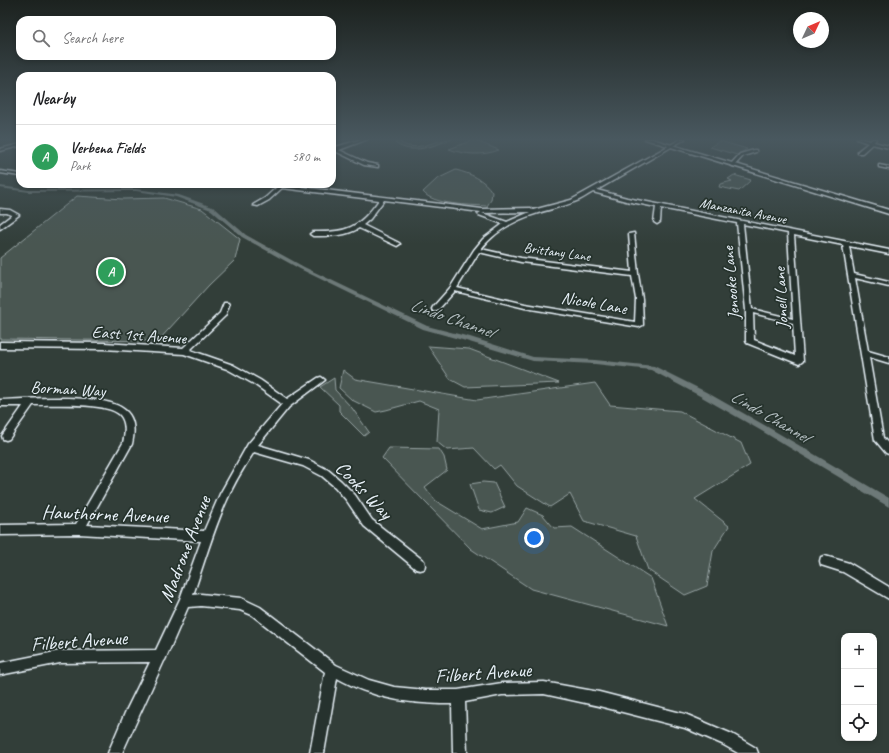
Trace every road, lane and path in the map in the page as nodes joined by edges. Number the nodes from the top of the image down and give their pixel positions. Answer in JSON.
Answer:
{"nodes":[{"id":1,"x":621,"y":174,"type":"edge"},
{"id":2,"x":763,"y":174,"type":"edge"},
{"id":3,"x":279,"y":188,"type":"edge"},
{"id":4,"x":288,"y":188,"type":"edge"},
{"id":5,"x":593,"y":190,"type":"junction"},
{"id":6,"x":382,"y":199,"type":"junction"},
{"id":7,"x":256,"y":206,"type":"dead end"},
{"id":8,"x":660,"y":206,"type":"junction"},
{"id":9,"x":546,"y":208,"type":"junction"},
{"id":10,"x":463,"y":209,"type":"junction"},
{"id":11,"x":0,"y":211,"type":"edge"},
{"id":12,"x":889,"y":212,"type":"edge"},
{"id":13,"x":657,"y":222,"type":"dead end"},
{"id":14,"x":740,"y":222,"type":"junction"},
{"id":15,"x":507,"y":224,"type":"junction"},
{"id":16,"x":360,"y":226,"type":"junction"},
{"id":17,"x":0,"y":227,"type":"edge"},
{"id":18,"x":791,"y":232,"type":"junction"},
{"id":19,"x":313,"y":234,"type":"dead end"},
{"id":20,"x":632,"y":234,"type":"dead end"},
{"id":21,"x":846,"y":243,"type":"junction"},
{"id":22,"x":396,"y":244,"type":"dead end"},
{"id":23,"x":477,"y":250,"type":"junction"},
{"id":24,"x":889,"y":252,"type":"edge"},
{"id":25,"x":634,"y":274,"type":"junction"},
{"id":26,"x":851,"y":275,"type":"junction"},
{"id":27,"x":889,"y":284,"type":"edge"},
{"id":28,"x":454,"y":289,"type":"junction"},
{"id":29,"x":226,"y":305,"type":"dead end"},
{"id":30,"x":435,"y":309,"type":"dead end"},
{"id":31,"x":749,"y":310,"type":"junction"},
{"id":32,"x":796,"y":322,"type":"junction"},
{"id":33,"x":0,"y":345,"type":"edge"},
{"id":34,"x":185,"y":351,"type":"junction"},
{"id":35,"x":864,"y":353,"type":"junction"},
{"id":36,"x":889,"y":360,"type":"edge"},
{"id":37,"x":799,"y":361,"type":"joint"},
{"id":38,"x":321,"y":380,"type":"dead end"},
{"id":39,"x":0,"y":403,"type":"edge"},
{"id":40,"x":30,"y":403,"type":"junction"},
{"id":41,"x":287,"y":404,"type":"junction"},
{"id":42,"x":6,"y":436,"type":"dead end"},
{"id":43,"x":252,"y":447,"type":"junction"},
{"id":44,"x":889,"y":450,"type":"edge"},
{"id":45,"x":79,"y":529,"type":"junction"},
{"id":46,"x":0,"y":530,"type":"edge"},
{"id":47,"x":208,"y":536,"type":"junction"},
{"id":48,"x":825,"y":561,"type":"dead end"},
{"id":49,"x":420,"y":565,"type":"dead end"},
{"id":50,"x":889,"y":593,"type":"edge"},
{"id":51,"x":185,"y":601,"type":"junction"},
{"id":52,"x":161,"y":656,"type":"junction"},
{"id":53,"x":0,"y":669,"type":"edge"},
{"id":54,"x":332,"y":669,"type":"junction"},
{"id":55,"x":458,"y":697,"type":"junction"},
{"id":56,"x":115,"y":753,"type":"edge"},
{"id":57,"x":317,"y":753,"type":"edge"},
{"id":58,"x":460,"y":753,"type":"edge"},
{"id":59,"x":752,"y":753,"type":"edge"}],
"edges":[{"from":1,"to":5,"type":"street"},
{"from":2,"to":12,"type":"main road"},
{"from":3,"to":7,"type":"street"},
{"from":4,"to":6,"type":"street"},
{"from":5,"to":8,"type":"street","name":"Manzanita Avenue"},
{"from":5,"to":9,"type":"street"},
{"from":6,"to":10,"type":"street"},
{"from":6,"to":16,"type":"street"},
{"from":8,"to":13,"type":"street"},
{"from":8,"to":14,"type":"street","name":"Manzanita Avenue"},
{"from":9,"to":10,"type":"street"},
{"from":9,"to":15,"type":"street"},
{"from":10,"to":15,"type":"street"},
{"from":11,"to":17,"type":"street"},
{"from":14,"to":18,"type":"street","name":"Manzanita Avenue"},
{"from":14,"to":31,"type":"street","name":"Jenooke Lane"},
{"from":15,"to":23,"type":"street"},
{"from":16,"to":19,"type":"street"},
{"from":16,"to":22,"type":"street"},
{"from":18,"to":21,"type":"street","name":"Manzanita Avenue"},
{"from":18,"to":32,"type":"street","name":"Jonell Lane"},
{"from":20,"to":25,"type":"street","name":"Nicole Lane"},
{"from":21,"to":24,"type":"street","name":"Manzanita Avenue"},
{"from":21,"to":26,"type":"street"},
{"from":23,"to":25,"type":"street","name":"Brittany Lane"},
{"from":23,"to":28,"type":"street"},
{"from":25,"to":28,"type":"street","name":"Nicole Lane"},
{"from":26,"to":27,"type":"street"},
{"from":26,"to":35,"type":"street"},
{"from":28,"to":30,"type":"street"},
{"from":29,"to":34,"type":"street"},
{"from":31,"to":32,"type":"street"},
{"from":31,"to":37,"type":"street","name":"Jenooke Lane"},
{"from":32,"to":37,"type":"street","name":"Jonell Lane"},
{"from":33,"to":34,"type":"street","name":"East 1st Avenue"},
{"from":34,"to":41,"type":"street","name":"East 1st Avenue"},
{"from":35,"to":36,"type":"street"},
{"from":35,"to":44,"type":"street"},
{"from":38,"to":41,"type":"street","name":"Madrone Avenue"},
{"from":39,"to":40,"type":"street","name":"Borman Way"},
{"from":40,"to":42,"type":"street"},
{"from":40,"to":45,"type":"street","name":"Borman Way"},
{"from":41,"to":43,"type":"street","name":"Madrone Avenue"},
{"from":43,"to":47,"type":"street","name":"Madrone Avenue"},
{"from":43,"to":49,"type":"street","name":"Cooks Way"},
{"from":45,"to":46,"type":"street","name":"Hawthorne Avenue"},
{"from":45,"to":47,"type":"street","name":"Hawthorne Avenue"},
{"from":47,"to":51,"type":"street","name":"Madrone Avenue"},
{"from":48,"to":50,"type":"street"},
{"from":51,"to":52,"type":"street","name":"Madrone Avenue"},
{"from":51,"to":54,"type":"street","name":"Filbert Avenue"},
{"from":52,"to":53,"type":"street","name":"Filbert Avenue"},
{"from":52,"to":56,"type":"street","name":"Madrone Avenue"},
{"from":54,"to":55,"type":"street","name":"Filbert Avenue"},
{"from":54,"to":57,"type":"street"},
{"from":55,"to":58,"type":"street"},
{"from":55,"to":59,"type":"street","name":"Filbert Avenue"}]}
